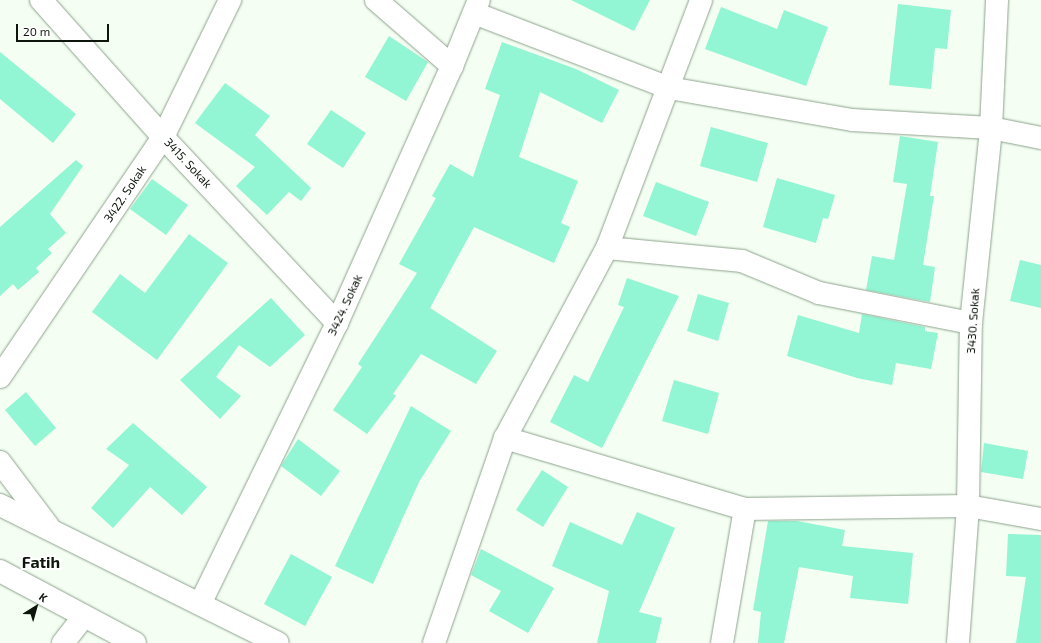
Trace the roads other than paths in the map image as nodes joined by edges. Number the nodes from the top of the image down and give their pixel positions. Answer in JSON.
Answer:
{"nodes":[{"id":1,"x":41,"y":0,"type":"edge"},
{"id":2,"x":230,"y":0,"type":"edge"},
{"id":3,"x":376,"y":0,"type":"edge"},
{"id":4,"x":701,"y":0,"type":"edge"},
{"id":5,"x":997,"y":0,"type":"edge"},
{"id":6,"x":477,"y":6,"type":"edge"},
{"id":7,"x":452,"y":66,"type":"junction"},
{"id":8,"x":668,"y":88,"type":"junction"},
{"id":9,"x":991,"y":128,"type":"junction"},
{"id":10,"x":164,"y":137,"type":"junction"},
{"id":11,"x":1041,"y":138,"type":"edge"},
{"id":12,"x":607,"y":248,"type":"junction"},
{"id":13,"x":337,"y":323,"type":"junction"},
{"id":14,"x":971,"y":323,"type":"junction"},
{"id":15,"x":0,"y":377,"type":"edge"},
{"id":16,"x":505,"y":438,"type":"junction"},
{"id":17,"x":0,"y":462,"type":"edge"},
{"id":18,"x":0,"y":505,"type":"edge"},
{"id":19,"x":968,"y":506,"type":"junction"},
{"id":20,"x":745,"y":509,"type":"junction"},
{"id":21,"x":1041,"y":519,"type":"edge"},
{"id":22,"x":51,"y":530,"type":"junction"},
{"id":23,"x":0,"y":571,"type":"edge"},
{"id":24,"x":200,"y":604,"type":"junction"},
{"id":25,"x":84,"y":616,"type":"junction"},
{"id":26,"x":63,"y":643,"type":"edge"},
{"id":27,"x":135,"y":643,"type":"edge"},
{"id":28,"x":278,"y":643,"type":"edge"},
{"id":29,"x":434,"y":643,"type":"edge"},
{"id":30,"x":722,"y":643,"type":"edge"},
{"id":31,"x":958,"y":643,"type":"edge"}],
"edges":[{"from":1,"to":10,"type":"street","name":"3415. Sokak"},
{"from":2,"to":10,"type":"street","name":"3422. Sokak"},
{"from":3,"to":7,"type":"street"},
{"from":4,"to":8,"type":"street"},
{"from":5,"to":9,"type":"street","name":"3430. Sokak"},
{"from":6,"to":7,"type":"street","name":"3424. Sokak"},
{"from":6,"to":8,"type":"street"},
{"from":7,"to":13,"type":"street","name":"3424. Sokak"},
{"from":8,"to":9,"type":"street"},
{"from":8,"to":12,"type":"street"},
{"from":9,"to":11,"type":"street"},
{"from":9,"to":14,"type":"street","name":"3430. Sokak"},
{"from":10,"to":13,"type":"street","name":"3415. Sokak"},
{"from":10,"to":15,"type":"street","name":"3422. Sokak"},
{"from":12,"to":14,"type":"street"},
{"from":12,"to":16,"type":"street"},
{"from":13,"to":24,"type":"street","name":"3424. Sokak"},
{"from":14,"to":19,"type":"street","name":"3430. Sokak"},
{"from":16,"to":20,"type":"street"},
{"from":16,"to":29,"type":"street"},
{"from":17,"to":22,"type":"street"},
{"from":18,"to":22,"type":"street"},
{"from":19,"to":20,"type":"street"},
{"from":19,"to":21,"type":"street"},
{"from":19,"to":31,"type":"street","name":"3430. Sokak"},
{"from":20,"to":30,"type":"street"},
{"from":22,"to":24,"type":"street"},
{"from":23,"to":25,"type":"street"},
{"from":24,"to":28,"type":"street"},
{"from":25,"to":26,"type":"street"},
{"from":25,"to":27,"type":"street"}]}
